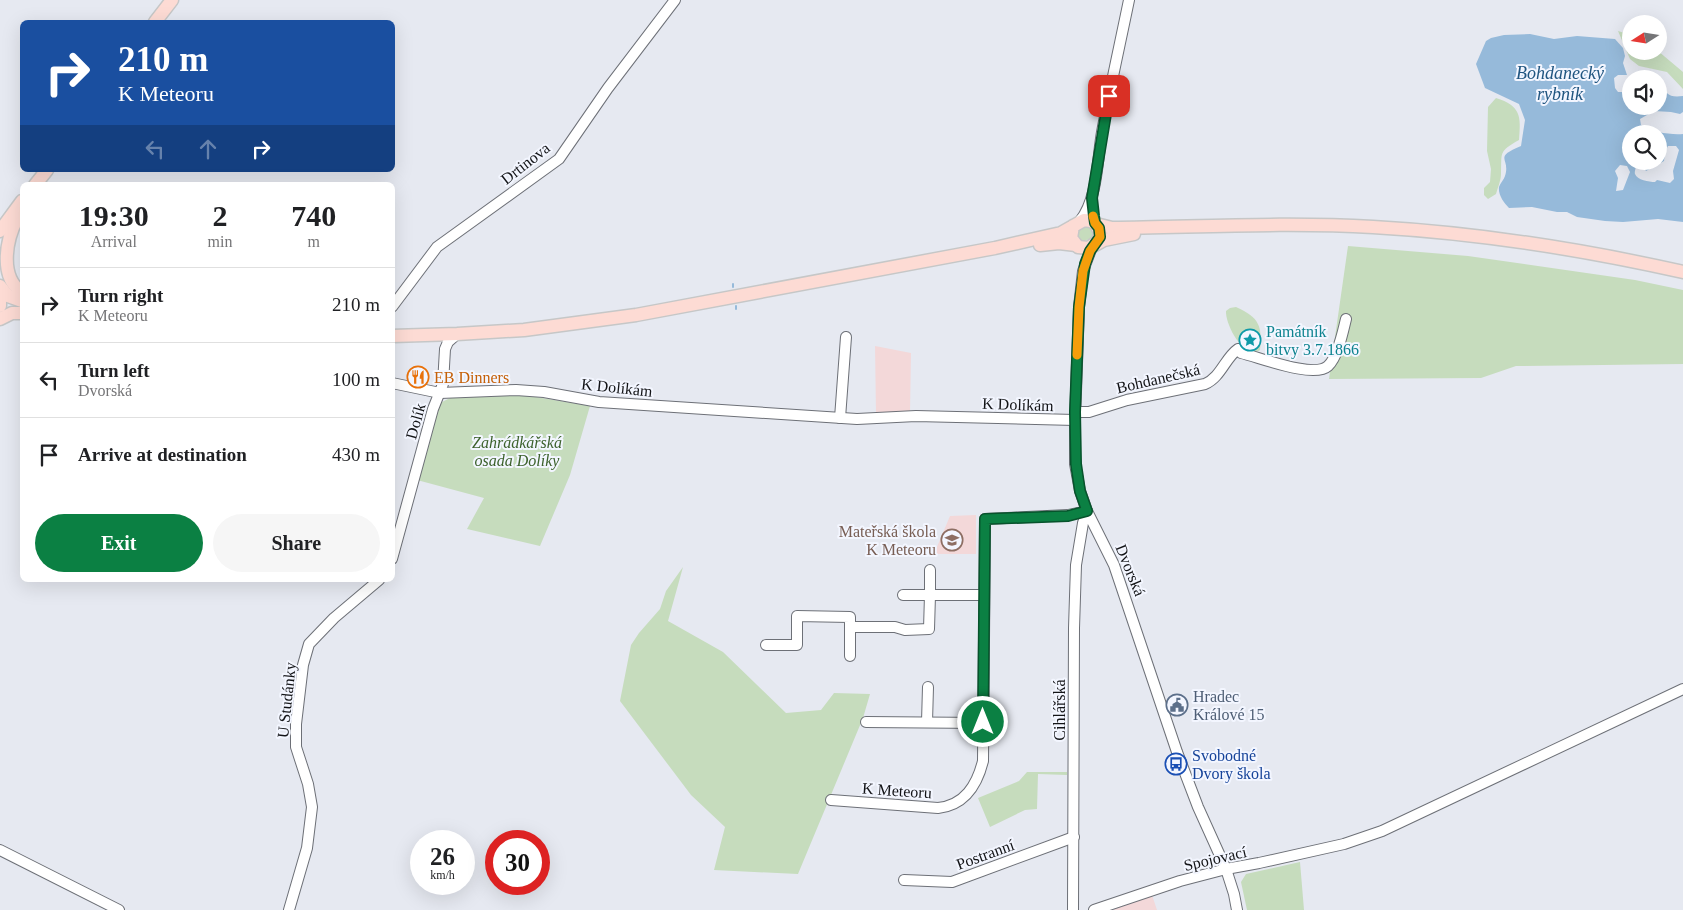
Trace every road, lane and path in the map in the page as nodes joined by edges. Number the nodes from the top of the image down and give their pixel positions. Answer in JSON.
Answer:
{"nodes":[{"id":1,"x":172,"y":0,"type":"edge"},
{"id":2,"x":675,"y":0,"type":"edge"},
{"id":3,"x":1129,"y":0,"type":"edge"},
{"id":4,"x":157,"y":20,"type":"edge"},
{"id":5,"x":46,"y":172,"type":"edge"},
{"id":6,"x":38,"y":182,"type":"edge"},
{"id":7,"x":1092,"y":198,"type":"junction"},
{"id":8,"x":20,"y":204,"type":"edge"},
{"id":9,"x":20,"y":214,"type":"edge"},
{"id":10,"x":1076,"y":223,"type":"junction"},
{"id":11,"x":1096,"y":224,"type":"junction"},
{"id":12,"x":1179,"y":227,"type":"junction"},
{"id":13,"x":2,"y":228,"type":"edge"},
{"id":14,"x":0,"y":244,"type":"edge"},
{"id":15,"x":1077,"y":246,"type":"junction"},
{"id":16,"x":1094,"y":246,"type":"junction"},
{"id":17,"x":996,"y":248,"type":"junction"},
{"id":18,"x":1083,"y":271,"type":"junction"},
{"id":19,"x":1683,"y":272,"type":"edge"},
{"id":20,"x":0,"y":287,"type":"edge"},
{"id":21,"x":20,"y":291,"type":"edge"},
{"id":22,"x":20,"y":300,"type":"edge"},
{"id":23,"x":395,"y":303,"type":"edge"},
{"id":24,"x":0,"y":306,"type":"edge"},
{"id":25,"x":20,"y":313,"type":"edge"},
{"id":26,"x":1346,"y":318,"type":"dead end"},
{"id":27,"x":0,"y":319,"type":"edge"},
{"id":28,"x":457,"y":334,"type":"junction"},
{"id":29,"x":395,"y":336,"type":"edge"},
{"id":30,"x":846,"y":337,"type":"dead end"},
{"id":31,"x":395,"y":384,"type":"edge"},
{"id":32,"x":440,"y":393,"type":"junction"},
{"id":33,"x":1075,"y":416,"type":"junction"},
{"id":34,"x":840,"y":418,"type":"junction"},
{"id":35,"x":1087,"y":511,"type":"junction"},
{"id":36,"x":395,"y":548,"type":"edge"},
{"id":37,"x":930,"y":570,"type":"dead end"},
{"id":38,"x":377,"y":582,"type":"edge"},
{"id":39,"x":903,"y":595,"type":"dead end"},
{"id":40,"x":930,"y":595,"type":"junction"},
{"id":41,"x":984,"y":595,"type":"junction"},
{"id":42,"x":850,"y":627,"type":"junction"},
{"id":43,"x":766,"y":644,"type":"dead end"},
{"id":44,"x":850,"y":656,"type":"dead end"},
{"id":45,"x":928,"y":687,"type":"dead end"},
{"id":46,"x":1683,"y":689,"type":"edge"},
{"id":47,"x":866,"y":722,"type":"dead end"},
{"id":48,"x":928,"y":722,"type":"junction"},
{"id":49,"x":983,"y":722,"type":"junction"},
{"id":50,"x":830,"y":800,"type":"dead end"},
{"id":51,"x":1074,"y":837,"type":"junction"},
{"id":52,"x":0,"y":850,"type":"edge"},
{"id":53,"x":1226,"y":869,"type":"junction"},
{"id":54,"x":904,"y":880,"type":"dead end"},
{"id":55,"x":119,"y":910,"type":"edge"},
{"id":56,"x":289,"y":910,"type":"edge"},
{"id":57,"x":1073,"y":910,"type":"edge"},
{"id":58,"x":1094,"y":910,"type":"edge"},
{"id":59,"x":1237,"y":910,"type":"edge"}],
"edges":[{"from":1,"to":4,"type":"main road"},
{"from":2,"to":23,"type":"street","name":"Drtinova"},
{"from":3,"to":7,"type":"street","name":"Dvorská"},
{"from":5,"to":6,"type":"main road"},
{"from":7,"to":10,"type":"street","name":"Dvorská"},
{"from":7,"to":11,"type":"street","name":"Dvorská"},
{"from":8,"to":13,"type":"main road"},
{"from":9,"to":14,"type":"main road"},
{"from":9,"to":21,"type":"main road"},
{"from":10,"to":11,"type":"main road"},
{"from":10,"to":15,"type":"main road","name":"Dvorská"},
{"from":10,"to":17,"type":"main road"},
{"from":11,"to":12,"type":"main road"},
{"from":11,"to":16,"type":"main road","name":"Dvorská"},
{"from":12,"to":16,"type":"main road"},
{"from":12,"to":19,"type":"main road"},
{"from":15,"to":16,"type":"main road"},
{"from":15,"to":17,"type":"main road"},
{"from":15,"to":18,"type":"street","name":"Dvorská"},
{"from":16,"to":18,"type":"street","name":"Dvorská"},
{"from":17,"to":28,"type":"main road"},
{"from":18,"to":33,"type":"street","name":"Dvorská"},
{"from":20,"to":22,"type":"main road"},
{"from":20,"to":24,"type":"main road"},
{"from":25,"to":27,"type":"main road"},
{"from":26,"to":33,"type":"street","name":"Bohdanečská"},
{"from":28,"to":29,"type":"main road"},
{"from":28,"to":32,"type":"street","name":"Dolík"},
{"from":30,"to":34,"type":"street"},
{"from":31,"to":32,"type":"street","name":"K Dolíkám"},
{"from":32,"to":34,"type":"street","name":"K Dolíkám"},
{"from":32,"to":36,"type":"street","name":"Dolík"},
{"from":33,"to":34,"type":"street","name":"K Dolíkám"},
{"from":33,"to":35,"type":"street","name":"Dvorská"},
{"from":35,"to":41,"type":"street","name":"K Meteoru"},
{"from":35,"to":51,"type":"street","name":"Cihlářská"},
{"from":35,"to":53,"type":"street","name":"Dvorská"},
{"from":37,"to":40,"type":"street"},
{"from":38,"to":56,"type":"street","name":"U Studánky"},
{"from":39,"to":40,"type":"street"},
{"from":40,"to":41,"type":"street"},
{"from":40,"to":42,"type":"street"},
{"from":41,"to":49,"type":"street","name":"K Meteoru"},
{"from":42,"to":43,"type":"street"},
{"from":42,"to":44,"type":"street"},
{"from":45,"to":48,"type":"street"},
{"from":46,"to":53,"type":"street","name":"Spojovací"},
{"from":47,"to":48,"type":"street"},
{"from":48,"to":49,"type":"street"},
{"from":49,"to":50,"type":"street","name":"K Meteoru"},
{"from":51,"to":54,"type":"street","name":"Postranní"},
{"from":51,"to":57,"type":"street","name":"Cihlářská"},
{"from":52,"to":55,"type":"street"},
{"from":53,"to":58,"type":"street","name":"Spojovací"},
{"from":53,"to":59,"type":"street","name":"Dvorská"}]}
